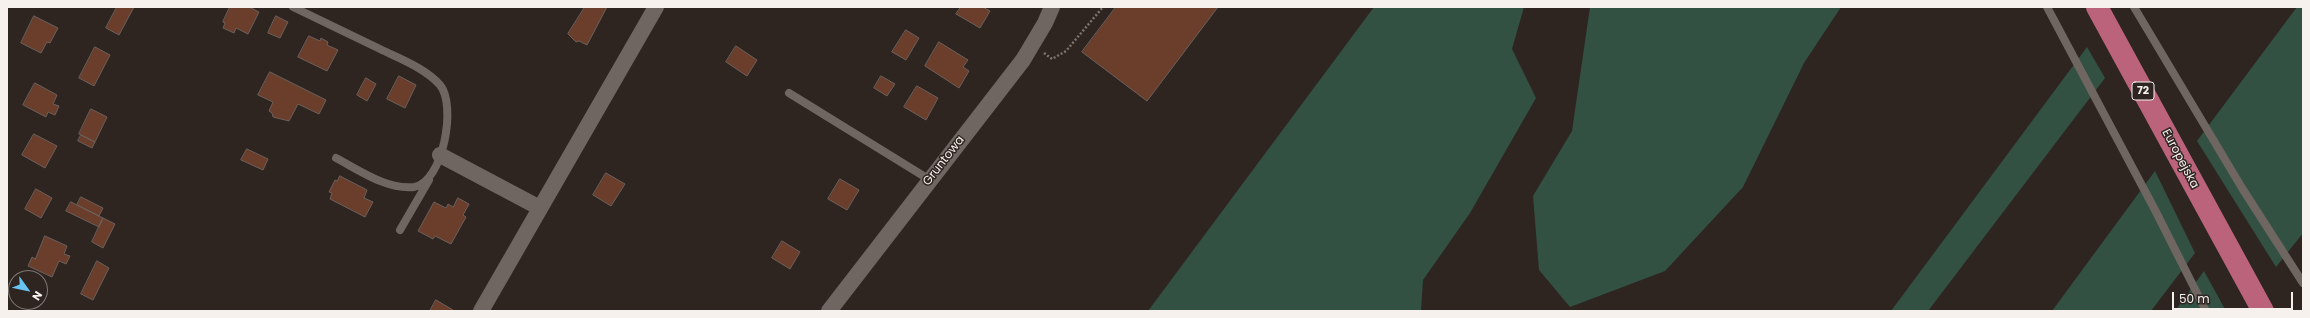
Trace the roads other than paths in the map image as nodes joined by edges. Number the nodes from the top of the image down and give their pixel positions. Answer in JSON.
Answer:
{"nodes":[{"id":1,"x":293,"y":7,"type":"edge"},
{"id":2,"x":656,"y":7,"type":"edge"},
{"id":3,"x":1052,"y":7,"type":"edge"},
{"id":4,"x":2047,"y":7,"type":"edge"},
{"id":5,"x":2098,"y":7,"type":"edge"},
{"id":6,"x":2134,"y":7,"type":"edge"},
{"id":7,"x":789,"y":93,"type":"dead end"},
{"id":8,"x":440,"y":155,"type":"junction"},
{"id":9,"x":336,"y":158,"type":"dead end"},
{"id":10,"x":432,"y":174,"type":"junction"},
{"id":11,"x":930,"y":180,"type":"junction"},
{"id":12,"x":540,"y":208,"type":"junction"},
{"id":13,"x":400,"y":230,"type":"dead end"},
{"id":14,"x":2303,"y":284,"type":"edge"},
{"id":15,"x":481,"y":311,"type":"edge"},
{"id":16,"x":829,"y":311,"type":"edge"},
{"id":17,"x":2206,"y":311,"type":"edge"},
{"id":18,"x":2263,"y":311,"type":"edge"}],
"edges":[{"from":1,"to":8,"type":"lane"},
{"from":2,"to":12,"type":"street"},
{"from":3,"to":11,"type":"street","name":"Gruntowa"},
{"from":4,"to":17,"type":"lane"},
{"from":5,"to":18,"type":"main road","name":"Europejska","number":"72"},
{"from":6,"to":14,"type":"lane"},
{"from":7,"to":11,"type":"lane"},
{"from":8,"to":10,"type":"lane"},
{"from":8,"to":12,"type":"street"},
{"from":9,"to":10,"type":"lane"},
{"from":10,"to":13,"type":"lane"},
{"from":11,"to":16,"type":"street","name":"Gruntowa"},
{"from":12,"to":15,"type":"street"}]}
